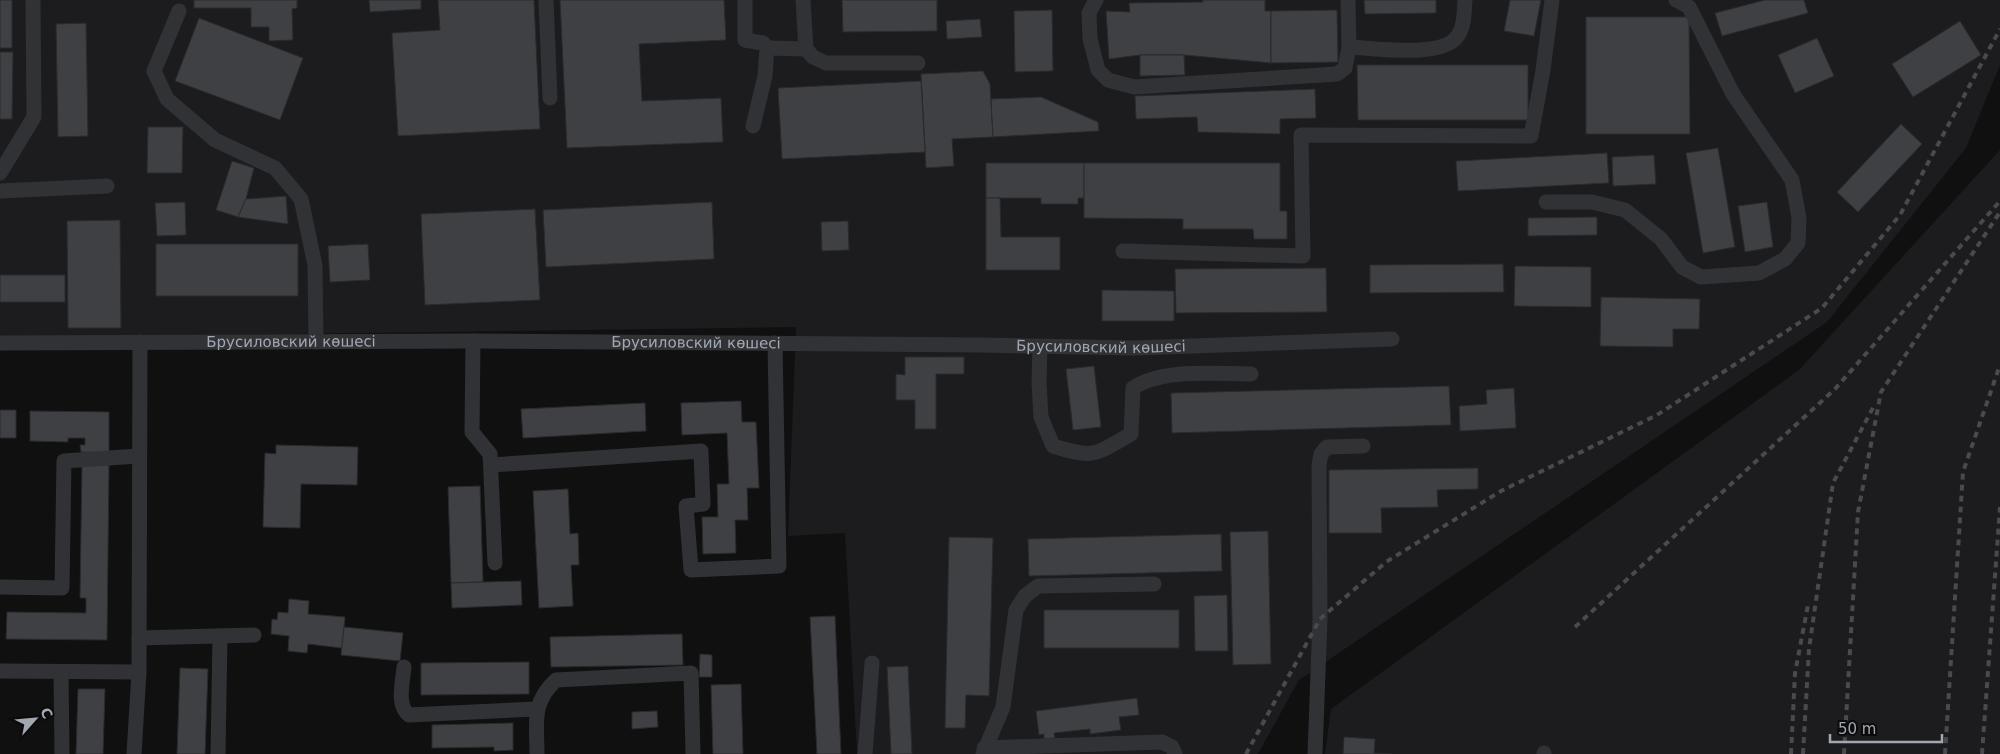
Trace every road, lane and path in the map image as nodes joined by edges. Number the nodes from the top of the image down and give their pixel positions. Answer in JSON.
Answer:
{"nodes":[{"id":1,"x":33,"y":0,"type":"edge"},
{"id":2,"x":546,"y":0,"type":"edge"},
{"id":3,"x":745,"y":0,"type":"edge"},
{"id":4,"x":803,"y":0,"type":"edge"},
{"id":5,"x":1096,"y":0,"type":"edge"},
{"id":6,"x":1348,"y":0,"type":"edge"},
{"id":7,"x":1465,"y":0,"type":"edge"},
{"id":8,"x":1552,"y":0,"type":"edge"},
{"id":9,"x":1676,"y":0,"type":"edge"},
{"id":10,"x":179,"y":11,"type":"dead end"},
{"id":11,"x":1349,"y":47,"type":"junction"},
{"id":12,"x":767,"y":48,"type":"junction"},
{"id":13,"x":806,"y":49,"type":"junction"},
{"id":14,"x":918,"y":63,"type":"dead end"},
{"id":15,"x":550,"y":98,"type":"dead end"},
{"id":16,"x":753,"y":126,"type":"dead end"},
{"id":17,"x":0,"y":173,"type":"edge"},
{"id":18,"x":107,"y":186,"type":"dead end"},
{"id":19,"x":0,"y":191,"type":"edge"},
{"id":20,"x":1546,"y":202,"type":"dead end"},
{"id":21,"x":1124,"y":251,"type":"dead end"},
{"id":22,"x":1392,"y":339,"type":"dead end"},
{"id":23,"x":473,"y":341,"type":"junction"},
{"id":24,"x":140,"y":342,"type":"junction"},
{"id":25,"x":316,"y":342,"type":"junction"},
{"id":26,"x":0,"y":343,"type":"edge"},
{"id":27,"x":775,"y":343,"type":"junction"},
{"id":28,"x":1040,"y":346,"type":"junction"},
{"id":29,"x":1251,"y":374,"type":"dead end"},
{"id":30,"x":1363,"y":446,"type":"dead end"},
{"id":31,"x":139,"y":456,"type":"junction"},
{"id":32,"x":491,"y":465,"type":"junction"},
{"id":33,"x":495,"y":563,"type":"dead end"},
{"id":34,"x":1154,"y":584,"type":"dead end"},
{"id":35,"x":0,"y":587,"type":"edge"},
{"id":36,"x":254,"y":635,"type":"dead end"},
{"id":37,"x":220,"y":636,"type":"junction"},
{"id":38,"x":139,"y":638,"type":"junction"},
{"id":39,"x":872,"y":663,"type":"dead end"},
{"id":40,"x":404,"y":667,"type":"dead end"},
{"id":41,"x":0,"y":671,"type":"edge"},
{"id":42,"x":61,"y":672,"type":"junction"},
{"id":43,"x":139,"y":672,"type":"junction"},
{"id":44,"x":537,"y":709,"type":"junction"},
{"id":45,"x":984,"y":751,"type":"edge"},
{"id":46,"x":62,"y":754,"type":"edge"},
{"id":47,"x":134,"y":754,"type":"edge"},
{"id":48,"x":218,"y":754,"type":"edge"},
{"id":49,"x":537,"y":754,"type":"edge"},
{"id":50,"x":693,"y":754,"type":"edge"},
{"id":51,"x":865,"y":754,"type":"edge"},
{"id":52,"x":1175,"y":754,"type":"edge"},
{"id":53,"x":1315,"y":754,"type":"edge"}],
"edges":[{"from":1,"to":17,"type":"street"},
{"from":2,"to":15,"type":"street"},
{"from":3,"to":12,"type":"street"},
{"from":4,"to":13,"type":"street"},
{"from":5,"to":11,"type":"street"},
{"from":6,"to":11,"type":"street"},
{"from":7,"to":11,"type":"street"},
{"from":8,"to":21,"type":"street"},
{"from":9,"to":20,"type":"street"},
{"from":10,"to":25,"type":"street"},
{"from":12,"to":13,"type":"street"},
{"from":12,"to":16,"type":"street"},
{"from":13,"to":14,"type":"street"},
{"from":18,"to":19,"type":"street"},
{"from":22,"to":28,"type":"street","name":"Брусиловский көшесі"},
{"from":23,"to":25,"type":"street","name":"Брусиловский көшесі"},
{"from":23,"to":27,"type":"street","name":"Брусиловский көшесі"},
{"from":23,"to":32,"type":"street"},
{"from":24,"to":25,"type":"street","name":"Брусиловский көшесі"},
{"from":24,"to":26,"type":"street","name":"Брусиловский көшесі"},
{"from":24,"to":31,"type":"street"},
{"from":27,"to":28,"type":"street","name":"Брусиловский көшесі"},
{"from":27,"to":32,"type":"street"},
{"from":28,"to":29,"type":"street"},
{"from":30,"to":53,"type":"street"},
{"from":31,"to":35,"type":"street"},
{"from":31,"to":38,"type":"street"},
{"from":32,"to":33,"type":"street"},
{"from":34,"to":45,"type":"street"},
{"from":36,"to":37,"type":"street"},
{"from":37,"to":38,"type":"street"},
{"from":37,"to":48,"type":"street"},
{"from":38,"to":43,"type":"street"},
{"from":39,"to":51,"type":"street"},
{"from":40,"to":44,"type":"street"},
{"from":41,"to":42,"type":"street"},
{"from":42,"to":43,"type":"street"},
{"from":42,"to":46,"type":"street"},
{"from":43,"to":47,"type":"street"},
{"from":44,"to":49,"type":"street"},
{"from":44,"to":50,"type":"street"},
{"from":45,"to":52,"type":"street"}]}
